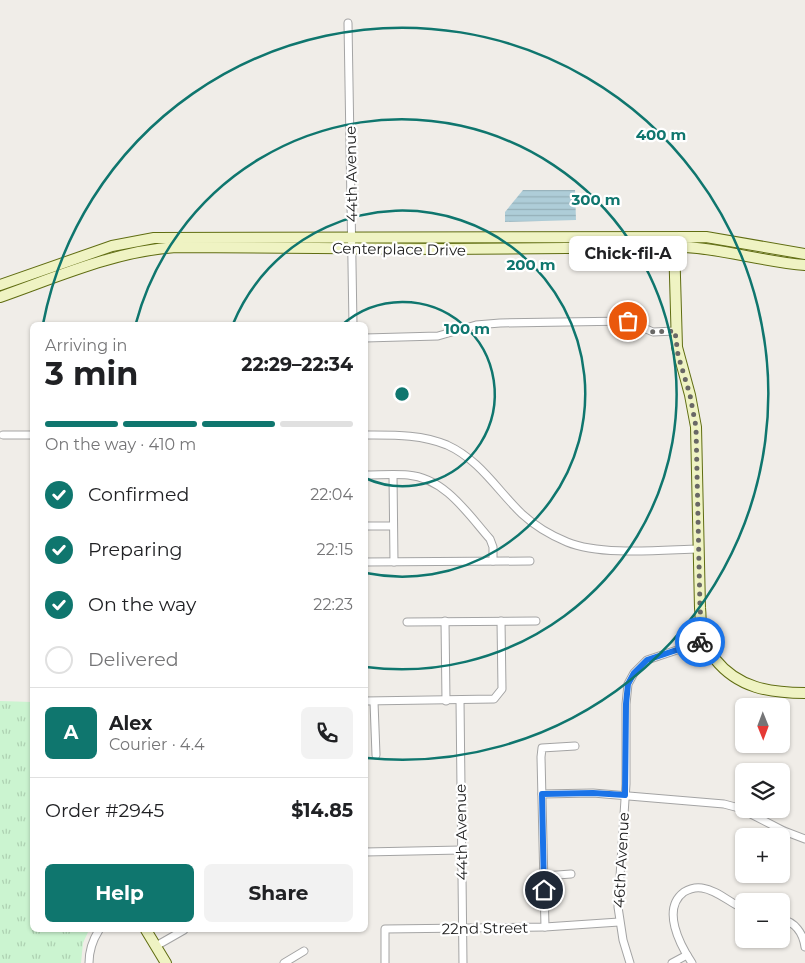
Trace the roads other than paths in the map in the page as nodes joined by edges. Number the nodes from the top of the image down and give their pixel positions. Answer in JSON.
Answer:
{"nodes":[{"id":1,"x":348,"y":23,"type":"dead end"},
{"id":2,"x":674,"y":236,"type":"junction"},
{"id":3,"x":351,"y":243,"type":"junction"},
{"id":4,"x":674,"y":247,"type":"junction"},
{"id":5,"x":805,"y":254,"type":"edge"},
{"id":6,"x":805,"y":265,"type":"edge"},
{"id":7,"x":0,"y":285,"type":"edge"},
{"id":8,"x":0,"y":297,"type":"edge"},
{"id":9,"x":352,"y":322,"type":"edge"},
{"id":10,"x":675,"y":331,"type":"junction"},
{"id":11,"x":368,"y":338,"type":"edge"},
{"id":12,"x":3,"y":435,"type":"dead end"},
{"id":13,"x":30,"y":435,"type":"edge"},
{"id":14,"x":368,"y":435,"type":"edge"},
{"id":15,"x":368,"y":475,"type":"edge"},
{"id":16,"x":392,"y":475,"type":"junction"},
{"id":17,"x":368,"y":526,"type":"edge"},
{"id":18,"x":393,"y":526,"type":"junction"},
{"id":19,"x":699,"y":549,"type":"junction"},
{"id":20,"x":493,"y":561,"type":"junction"},
{"id":21,"x":530,"y":561,"type":"dead end"},
{"id":22,"x":368,"y":562,"type":"edge"},
{"id":23,"x":394,"y":562,"type":"junction"},
{"id":24,"x":445,"y":621,"type":"junction"},
{"id":25,"x":501,"y":621,"type":"junction"},
{"id":26,"x":536,"y":621,"type":"dead end"},
{"id":27,"x":407,"y":622,"type":"dead end"},
{"id":28,"x":704,"y":641,"type":"junction"},
{"id":29,"x":805,"y":693,"type":"edge"},
{"id":30,"x":460,"y":700,"type":"junction"},
{"id":31,"x":368,"y":701,"type":"edge"},
{"id":32,"x":446,"y":701,"type":"junction"},
{"id":33,"x":374,"y":702,"type":"junction"},
{"id":34,"x":576,"y":746,"type":"dead end"},
{"id":35,"x":376,"y":755,"type":"dead end"},
{"id":36,"x":542,"y":794,"type":"junction"},
{"id":37,"x":625,"y":795,"type":"junction"},
{"id":38,"x":805,"y":839,"type":"edge"},
{"id":39,"x":461,"y":850,"type":"junction"},
{"id":40,"x":368,"y":852,"type":"edge"},
{"id":41,"x":570,"y":874,"type":"dead end"},
{"id":42,"x":544,"y":876,"type":"junction"},
{"id":43,"x":735,"y":904,"type":"edge"},
{"id":44,"x":619,"y":922,"type":"junction"},
{"id":45,"x":790,"y":922,"type":"edge"},
{"id":46,"x":545,"y":927,"type":"junction"},
{"id":47,"x":463,"y":929,"type":"junction"},
{"id":48,"x":98,"y":932,"type":"edge"},
{"id":49,"x":147,"y":932,"type":"edge"},
{"id":50,"x":180,"y":932,"type":"edge"},
{"id":51,"x":156,"y":946,"type":"junction"},
{"id":52,"x":805,"y":946,"type":"edge"},
{"id":53,"x":304,"y":951,"type":"dead end"},
{"id":54,"x":687,"y":955,"type":"junction"},
{"id":55,"x":89,"y":963,"type":"edge"},
{"id":56,"x":166,"y":963,"type":"edge"},
{"id":57,"x":284,"y":963,"type":"edge"},
{"id":58,"x":385,"y":963,"type":"edge"},
{"id":59,"x":463,"y":963,"type":"edge"},
{"id":60,"x":630,"y":963,"type":"edge"},
{"id":61,"x":672,"y":963,"type":"edge"},
{"id":62,"x":692,"y":963,"type":"edge"}],
"edges":[{"from":1,"to":3,"type":"street","name":"44th Avenue"},
{"from":2,"to":3,"type":"street","name":"Centerplace Drive"},
{"from":2,"to":4,"type":"street"},
{"from":2,"to":5,"type":"street","name":"Centerplace Drive"},
{"from":3,"to":4,"type":"street","name":"Centerplace Drive"},
{"from":3,"to":7,"type":"street","name":"Centerplace Drive"},
{"from":3,"to":8,"type":"street","name":"Centerplace Drive"},
{"from":3,"to":9,"type":"street","name":"44th Avenue"},
{"from":4,"to":6,"type":"street","name":"Centerplace Drive"},
{"from":4,"to":10,"type":"street"},
{"from":10,"to":11,"type":"street"},
{"from":10,"to":19,"type":"street"},
{"from":12,"to":13,"type":"street"},
{"from":14,"to":19,"type":"street"},
{"from":15,"to":16,"type":"street"},
{"from":16,"to":18,"type":"street"},
{"from":16,"to":20,"type":"street"},
{"from":17,"to":18,"type":"street"},
{"from":18,"to":23,"type":"street"},
{"from":19,"to":28,"type":"street"},
{"from":20,"to":21,"type":"street"},
{"from":20,"to":23,"type":"street"},
{"from":22,"to":23,"type":"street"},
{"from":24,"to":25,"type":"street"},
{"from":24,"to":27,"type":"street"},
{"from":24,"to":32,"type":"street"},
{"from":25,"to":26,"type":"street"},
{"from":25,"to":30,"type":"street"},
{"from":28,"to":29,"type":"street"},
{"from":28,"to":37,"type":"street","name":"46th Avenue"},
{"from":30,"to":32,"type":"street"},
{"from":30,"to":39,"type":"street","name":"44th Avenue"},
{"from":31,"to":33,"type":"street"},
{"from":32,"to":33,"type":"street"},
{"from":33,"to":35,"type":"street"},
{"from":34,"to":36,"type":"street"},
{"from":36,"to":37,"type":"street"},
{"from":36,"to":42,"type":"street"},
{"from":37,"to":38,"type":"street"},
{"from":37,"to":44,"type":"street","name":"46th Avenue"},
{"from":39,"to":40,"type":"street"},
{"from":39,"to":47,"type":"street","name":"44th Avenue"},
{"from":41,"to":42,"type":"street"},
{"from":42,"to":46,"type":"street"},
{"from":43,"to":54,"type":"street"},
{"from":44,"to":46,"type":"street","name":"22nd Street"},
{"from":44,"to":60,"type":"street","name":"46th Avenue"},
{"from":45,"to":52,"type":"street"},
{"from":46,"to":47,"type":"street","name":"22nd Street"},
{"from":47,"to":58,"type":"street","name":"22nd Street"},
{"from":47,"to":59,"type":"street","name":"44th Avenue"},
{"from":48,"to":55,"type":"street"},
{"from":49,"to":51,"type":"street"},
{"from":50,"to":51,"type":"street"},
{"from":51,"to":56,"type":"street"},
{"from":53,"to":57,"type":"street"},
{"from":54,"to":61,"type":"street"},
{"from":54,"to":62,"type":"street"}]}
